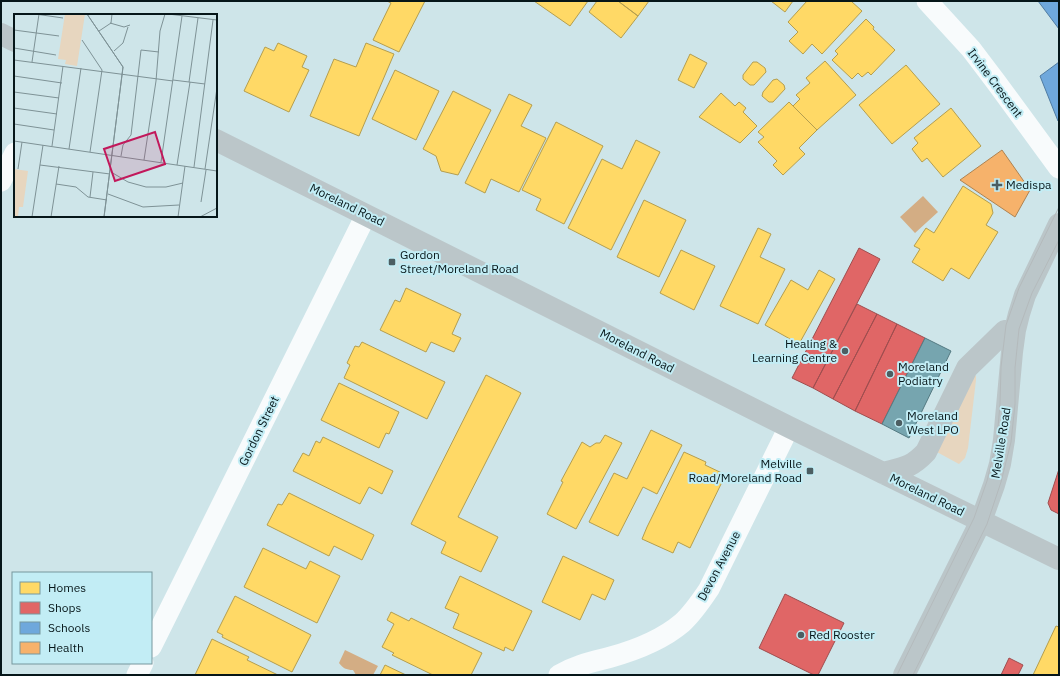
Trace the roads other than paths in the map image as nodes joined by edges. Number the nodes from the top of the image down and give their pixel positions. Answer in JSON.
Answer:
{"nodes":[{"id":1,"x":927,"y":1,"type":"edge"},
{"id":2,"x":1,"y":34,"type":"edge"},
{"id":3,"x":14,"y":40,"type":"edge"},
{"id":4,"x":217,"y":140,"type":"edge"},
{"id":5,"x":14,"y":155,"type":"edge"},
{"id":6,"x":1059,"y":168,"type":"edge"},
{"id":7,"x":1,"y":181,"type":"edge"},
{"id":8,"x":366,"y":215,"type":"junction"},
{"id":9,"x":1059,"y":224,"type":"edge"},
{"id":10,"x":1015,"y":330,"type":"junction"},
{"id":11,"x":789,"y":427,"type":"junction"},
{"id":12,"x":883,"y":473,"type":"junction"},
{"id":13,"x":980,"y":521,"type":"junction"},
{"id":14,"x":1059,"y":559,"type":"edge"},
{"id":15,"x":152,"y":645,"type":"edge"},
{"id":16,"x":142,"y":664,"type":"edge"},
{"id":17,"x":137,"y":675,"type":"edge"},
{"id":18,"x":559,"y":675,"type":"edge"},
{"id":19,"x":904,"y":675,"type":"edge"}],
"edges":[{"from":1,"to":6,"type":"street","name":"Irvine Crescent"},
{"from":2,"to":3,"type":"main road"},
{"from":4,"to":8,"type":"main road","name":"Moreland Road"},
{"from":5,"to":7,"type":"street"},
{"from":8,"to":11,"type":"main road","name":"Moreland Road"},
{"from":8,"to":15,"type":"street","name":"Gordon Street"},
{"from":9,"to":10,"type":"main road","name":"Melville Road"},
{"from":10,"to":12,"type":"main road"},
{"from":10,"to":13,"type":"main road","name":"Melville Road"},
{"from":11,"to":12,"type":"main road","name":"Moreland Road"},
{"from":11,"to":18,"type":"street","name":"Devon Avenue"},
{"from":12,"to":13,"type":"main road","name":"Moreland Road"},
{"from":13,"to":14,"type":"main road","name":"Moreland Road"},
{"from":13,"to":19,"type":"main road","name":"Melville Road"},
{"from":16,"to":17,"type":"street"}]}
